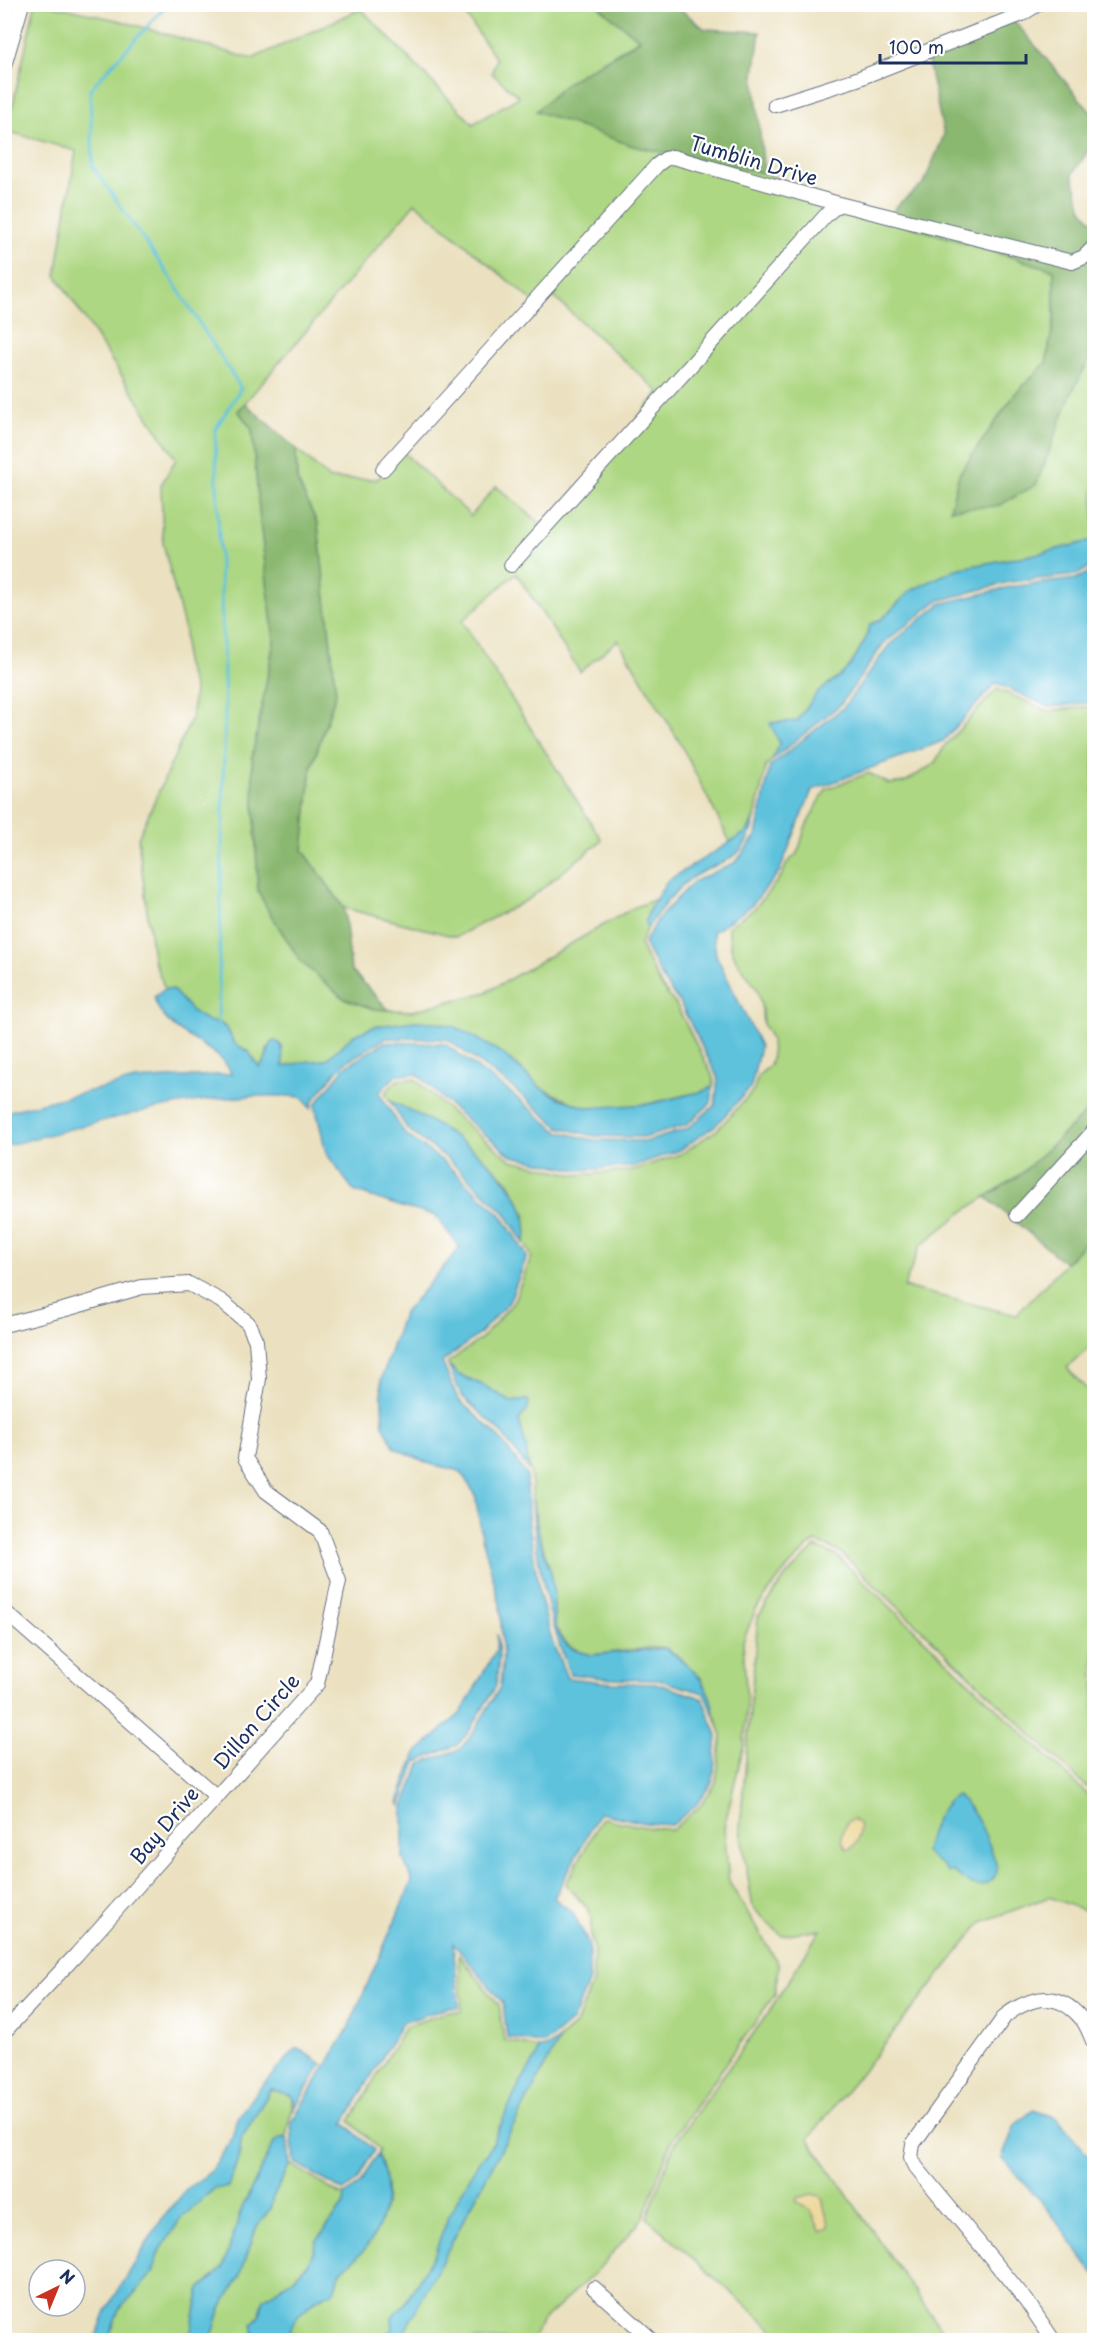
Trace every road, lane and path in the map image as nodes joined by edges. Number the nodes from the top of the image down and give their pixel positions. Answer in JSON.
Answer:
{"nodes":[{"id":1,"x":22,"y":4,"type":"edge"},
{"id":2,"x":1038,"y":4,"type":"edge"},
{"id":3,"x":4,"y":66,"type":"edge"},
{"id":4,"x":775,"y":105,"type":"dead end"},
{"id":5,"x":839,"y":204,"type":"junction"},
{"id":6,"x":1095,"y":247,"type":"edge"},
{"id":7,"x":383,"y":469,"type":"dead end"},
{"id":8,"x":511,"y":565,"type":"dead end"},
{"id":9,"x":1095,"y":1131,"type":"edge"},
{"id":10,"x":1017,"y":1215,"type":"dead end"},
{"id":11,"x":4,"y":1325,"type":"edge"},
{"id":12,"x":4,"y":1611,"type":"edge"},
{"id":13,"x":217,"y":1797,"type":"junction"},
{"id":14,"x":4,"y":2032,"type":"edge"},
{"id":15,"x":1095,"y":2043,"type":"edge"},
{"id":16,"x":594,"y":2288,"type":"dead end"},
{"id":17,"x":649,"y":2340,"type":"edge"},
{"id":18,"x":1053,"y":2340,"type":"edge"}],
"edges":[{"from":1,"to":3,"type":"street"},
{"from":2,"to":4,"type":"street"},
{"from":5,"to":6,"type":"street","name":"Tumblin Drive"},
{"from":5,"to":7,"type":"street","name":"Tumblin Drive"},
{"from":5,"to":8,"type":"street"},
{"from":9,"to":10,"type":"street"},
{"from":11,"to":13,"type":"street","name":"Dillon Circle"},
{"from":12,"to":13,"type":"street","name":"Bay Drive"},
{"from":13,"to":14,"type":"street","name":"Bay Drive"},
{"from":15,"to":18,"type":"street"},
{"from":16,"to":17,"type":"street"}]}
